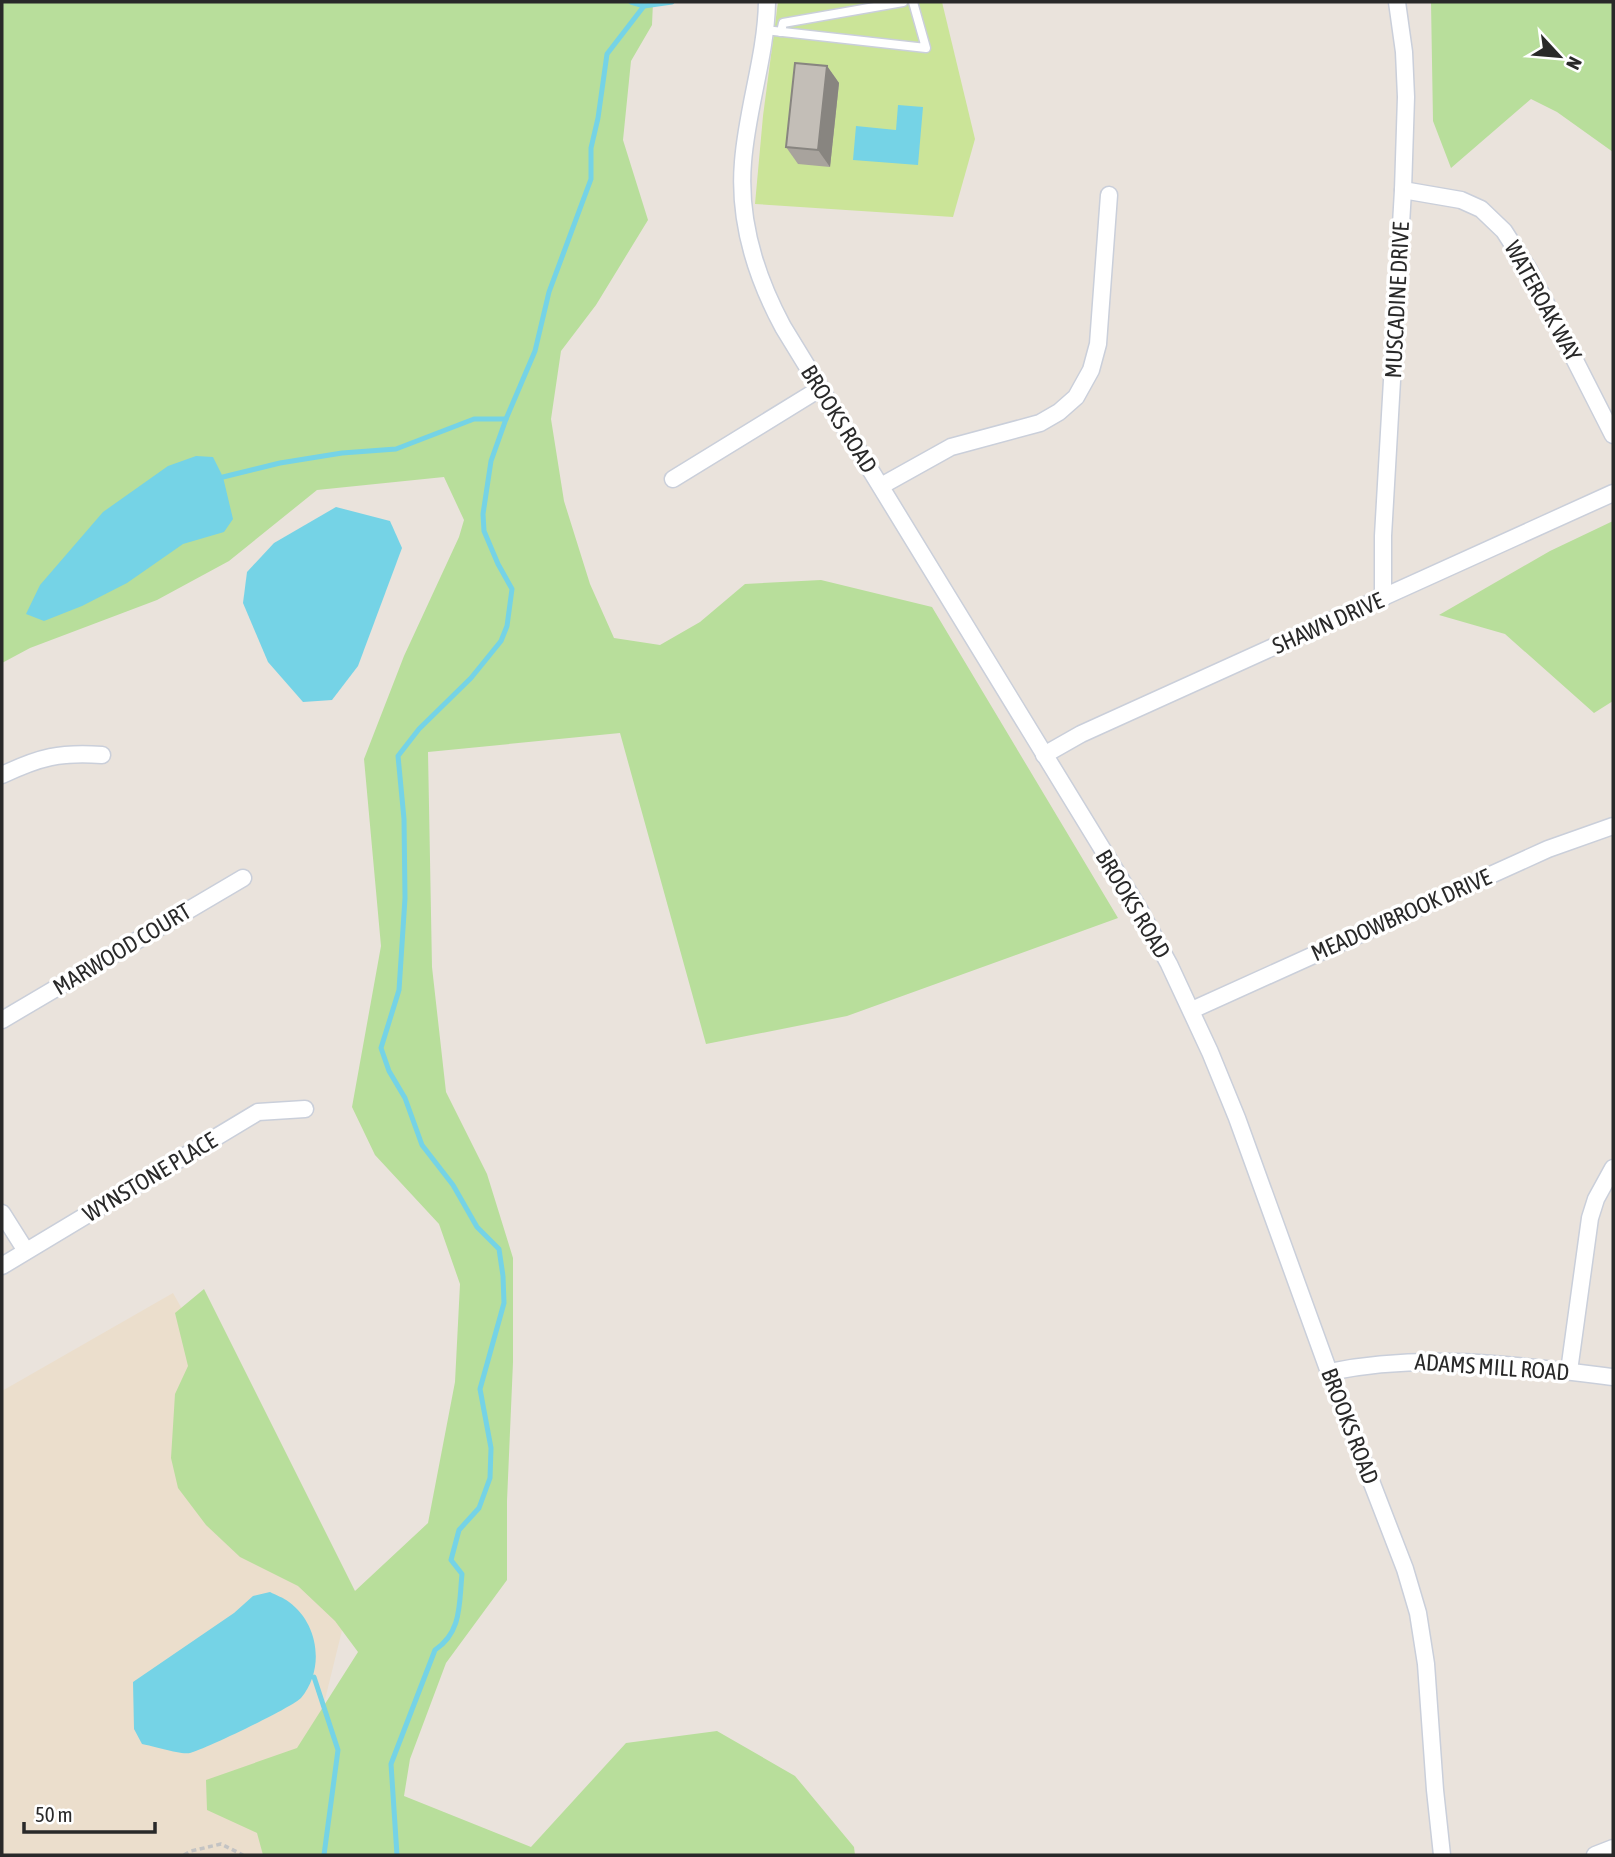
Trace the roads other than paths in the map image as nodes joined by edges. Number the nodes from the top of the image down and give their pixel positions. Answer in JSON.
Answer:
{"nodes":[{"id":1,"x":767,"y":2,"type":"edge"},
{"id":2,"x":903,"y":2,"type":"edge"},
{"id":3,"x":913,"y":2,"type":"edge"},
{"id":4,"x":1396,"y":2,"type":"edge"},
{"id":5,"x":765,"y":30,"type":"junction"},
{"id":6,"x":781,"y":32,"type":"junction"},
{"id":7,"x":1403,"y":190,"type":"junction"},
{"id":8,"x":1109,"y":195,"type":"dead end"},
{"id":9,"x":821,"y":388,"type":"junction"},
{"id":10,"x":1613,"y":435,"type":"edge"},
{"id":11,"x":673,"y":479,"type":"dead end"},
{"id":12,"x":880,"y":486,"type":"junction"},
{"id":13,"x":1613,"y":494,"type":"edge"},
{"id":14,"x":1383,"y":598,"type":"junction"},
{"id":15,"x":102,"y":755,"type":"dead end"},
{"id":16,"x":1044,"y":755,"type":"junction"},
{"id":17,"x":2,"y":775,"type":"edge"},
{"id":18,"x":1613,"y":826,"type":"edge"},
{"id":19,"x":243,"y":877,"type":"dead end"},
{"id":20,"x":1192,"y":1010,"type":"junction"},
{"id":21,"x":2,"y":1020,"type":"edge"},
{"id":22,"x":305,"y":1109,"type":"dead end"},
{"id":23,"x":1613,"y":1168,"type":"edge"},
{"id":24,"x":2,"y":1213,"type":"edge"},
{"id":25,"x":26,"y":1251,"type":"junction"},
{"id":26,"x":2,"y":1266,"type":"edge"},
{"id":27,"x":1569,"y":1371,"type":"junction"},
{"id":28,"x":1329,"y":1372,"type":"junction"},
{"id":29,"x":1613,"y":1377,"type":"edge"},
{"id":30,"x":1613,"y":1848,"type":"edge"},
{"id":31,"x":1442,"y":1855,"type":"edge"},
{"id":32,"x":1595,"y":1855,"type":"edge"}],
"edges":[{"from":1,"to":5,"type":"street","name":"BROOKS ROAD"},
{"from":2,"to":6,"type":"lane"},
{"from":3,"to":6,"type":"lane"},
{"from":4,"to":7,"type":"street","name":"MUSCADINE DRIVE"},
{"from":5,"to":6,"type":"lane"},
{"from":5,"to":9,"type":"street","name":"BROOKS ROAD"},
{"from":7,"to":10,"type":"street","name":"WATEROAK WAY"},
{"from":7,"to":14,"type":"street","name":"MUSCADINE DRIVE"},
{"from":8,"to":12,"type":"street"},
{"from":9,"to":11,"type":"street"},
{"from":9,"to":12,"type":"street","name":"BROOKS ROAD"},
{"from":12,"to":16,"type":"street","name":"BROOKS ROAD"},
{"from":13,"to":14,"type":"street","name":"SHAWN DRIVE"},
{"from":14,"to":16,"type":"street","name":"SHAWN DRIVE"},
{"from":15,"to":17,"type":"street"},
{"from":16,"to":20,"type":"street","name":"BROOKS ROAD"},
{"from":18,"to":20,"type":"street","name":"MEADOWBROOK DRIVE"},
{"from":19,"to":21,"type":"street","name":"MARWOOD COURT"},
{"from":20,"to":28,"type":"street","name":"BROOKS ROAD"},
{"from":22,"to":25,"type":"street","name":"WYNSTONE PLACE"},
{"from":23,"to":27,"type":"street"},
{"from":24,"to":25,"type":"street"},
{"from":25,"to":26,"type":"street","name":"WYNSTONE PLACE"},
{"from":27,"to":28,"type":"street","name":"ADAMS MILL ROAD"},
{"from":27,"to":29,"type":"street","name":"ADAMS MILL ROAD"},
{"from":28,"to":31,"type":"street","name":"BROOKS ROAD"},
{"from":30,"to":32,"type":"street"}]}
